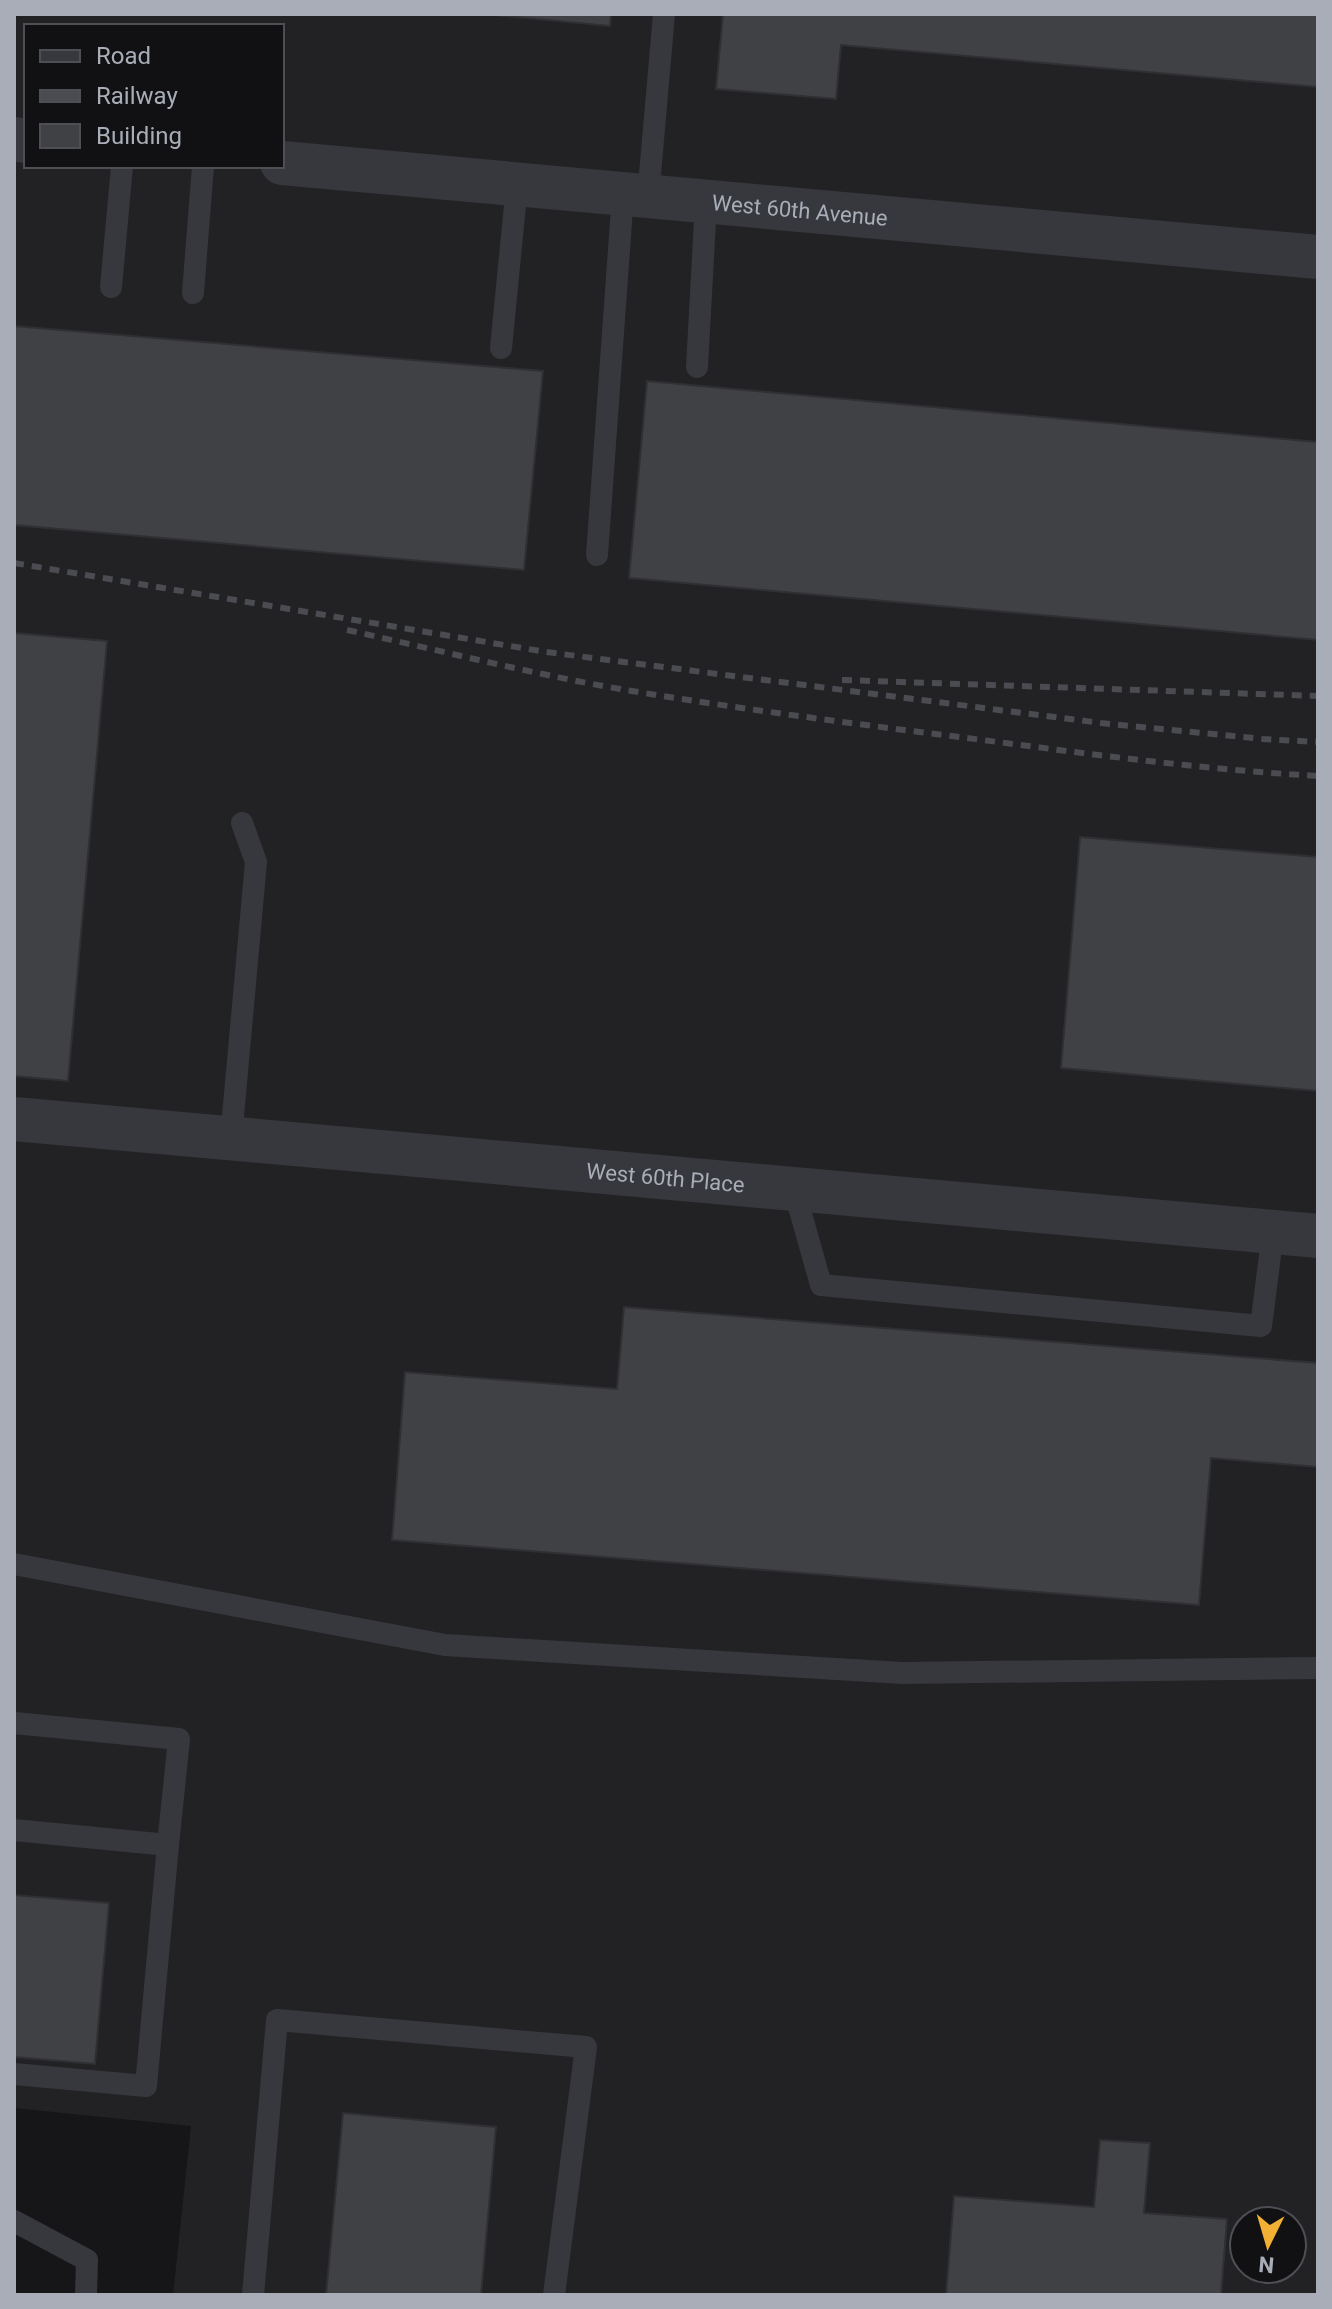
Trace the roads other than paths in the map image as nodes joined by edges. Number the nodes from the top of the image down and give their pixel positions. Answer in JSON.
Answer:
{"nodes":[{"id":1,"x":664,"y":14,"type":"edge"},
{"id":2,"x":284,"y":163,"type":"edge"},
{"id":3,"x":122,"y":168,"type":"edge"},
{"id":4,"x":203,"y":168,"type":"edge"},
{"id":5,"x":517,"y":185,"type":"junction"},
{"id":6,"x":635,"y":196,"type":"junction"},
{"id":7,"x":706,"y":202,"type":"junction"},
{"id":8,"x":1318,"y":257,"type":"edge"},
{"id":9,"x":111,"y":287,"type":"dead end"},
{"id":10,"x":193,"y":293,"type":"dead end"},
{"id":11,"x":501,"y":348,"type":"dead end"},
{"id":12,"x":697,"y":367,"type":"dead end"},
{"id":13,"x":597,"y":555,"type":"dead end"},
{"id":14,"x":242,"y":823,"type":"dead end"},
{"id":15,"x":14,"y":1119,"type":"edge"},
{"id":16,"x":231,"y":1138,"type":"junction"},
{"id":17,"x":794,"y":1189,"type":"junction"},
{"id":18,"x":1273,"y":1232,"type":"junction"},
{"id":19,"x":1318,"y":1236,"type":"edge"},
{"id":20,"x":14,"y":1564,"type":"edge"},
{"id":21,"x":1318,"y":1668,"type":"edge"},
{"id":22,"x":14,"y":1723,"type":"edge"},
{"id":23,"x":14,"y":1830,"type":"edge"},
{"id":24,"x":168,"y":1845,"type":"junction"},
{"id":25,"x":14,"y":2074,"type":"edge"},
{"id":26,"x":14,"y":2221,"type":"edge"},
{"id":27,"x":86,"y":2295,"type":"edge"},
{"id":28,"x":253,"y":2295,"type":"edge"},
{"id":29,"x":554,"y":2295,"type":"edge"}],
"edges":[{"from":1,"to":6,"type":"lane"},
{"from":2,"to":5,"type":"street","name":"West 60th Avenue"},
{"from":3,"to":9,"type":"lane"},
{"from":4,"to":10,"type":"lane"},
{"from":5,"to":6,"type":"street","name":"West 60th Avenue"},
{"from":5,"to":11,"type":"lane"},
{"from":6,"to":7,"type":"street","name":"West 60th Avenue"},
{"from":6,"to":13,"type":"lane"},
{"from":7,"to":8,"type":"street","name":"West 60th Avenue"},
{"from":7,"to":12,"type":"lane"},
{"from":14,"to":16,"type":"lane"},
{"from":15,"to":16,"type":"street","name":"West 60th Place"},
{"from":16,"to":17,"type":"street","name":"West 60th Place"},
{"from":17,"to":18,"type":"street","name":"West 60th Place"},
{"from":17,"to":18,"type":"lane"},
{"from":18,"to":19,"type":"street","name":"West 60th Place"},
{"from":20,"to":21,"type":"lane"},
{"from":22,"to":24,"type":"lane"},
{"from":23,"to":24,"type":"lane"},
{"from":24,"to":25,"type":"lane"},
{"from":26,"to":27,"type":"lane"},
{"from":28,"to":29,"type":"lane"}]}
